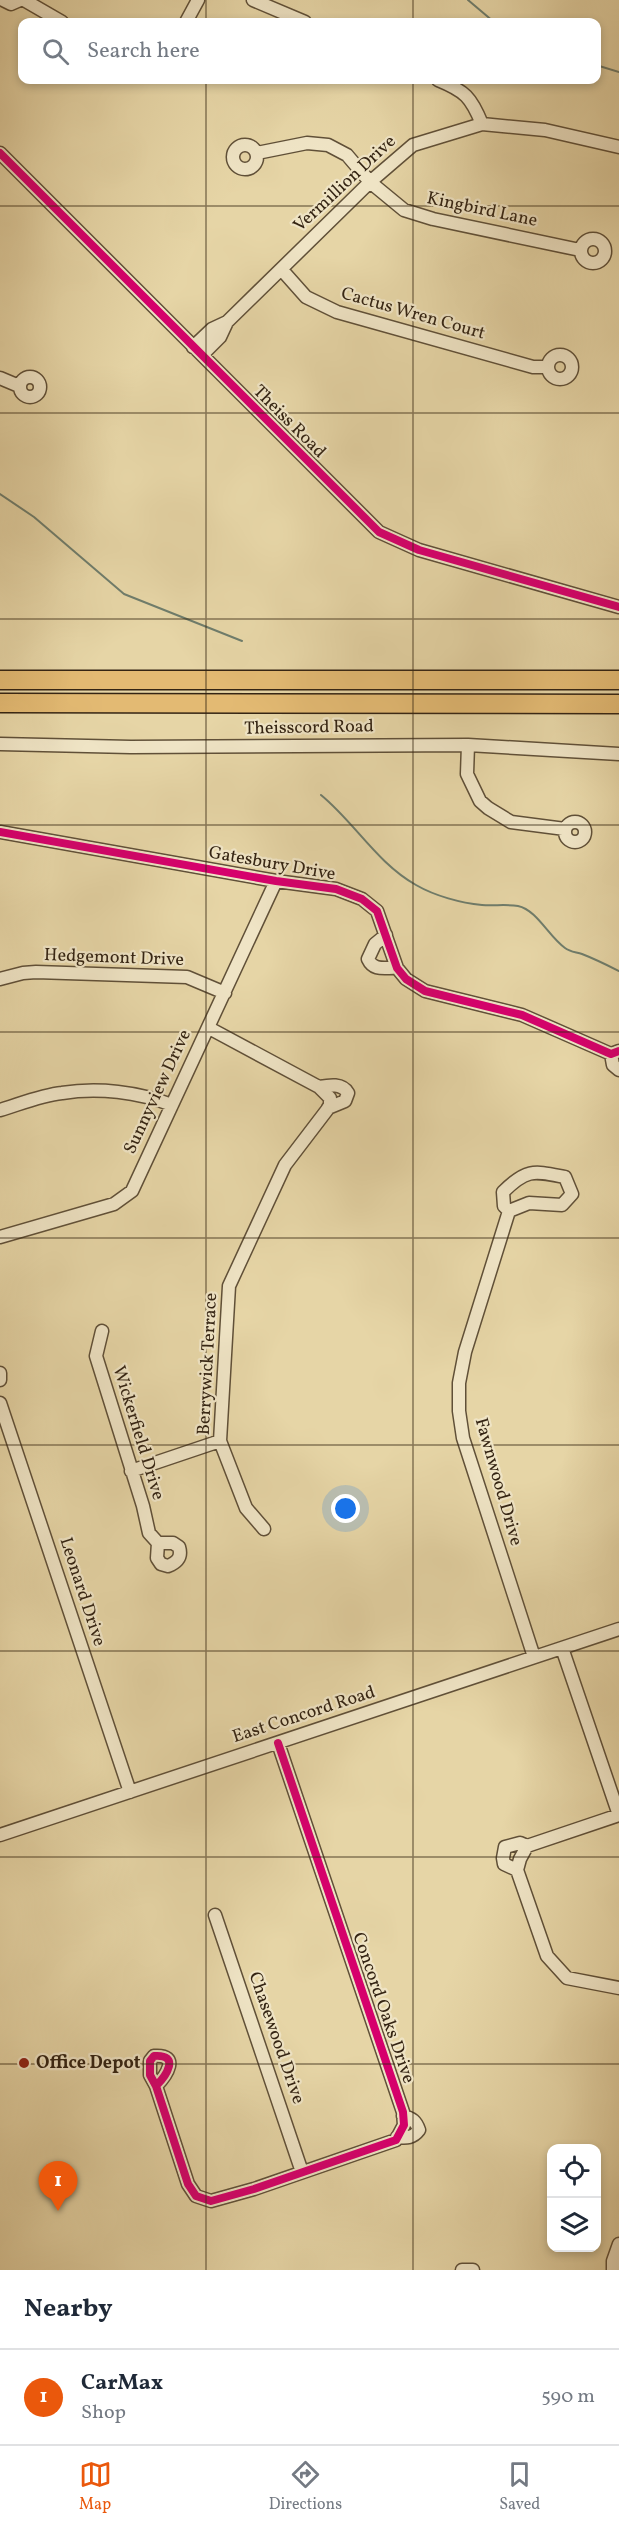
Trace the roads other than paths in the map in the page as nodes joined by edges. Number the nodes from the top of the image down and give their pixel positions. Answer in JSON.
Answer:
{"nodes":[{"id":1,"x":3,"y":0,"type":"edge"},
{"id":2,"x":22,"y":0,"type":"edge"},
{"id":3,"x":198,"y":0,"type":"edge"},
{"id":4,"x":253,"y":0,"type":"edge"},
{"id":5,"x":55,"y":18,"type":"edge"},
{"id":6,"x":188,"y":18,"type":"edge"},
{"id":7,"x":296,"y":18,"type":"edge"},
{"id":8,"x":448,"y":84,"type":"edge"},
{"id":9,"x":482,"y":124,"type":"junction"},
{"id":10,"x":619,"y":147,"type":"edge"},
{"id":11,"x":0,"y":153,"type":"edge"},
{"id":12,"x":257,"y":153,"type":"dead end"},
{"id":13,"x":370,"y":182,"type":"junction"},
{"id":14,"x":580,"y":250,"type":"dead end"},
{"id":15,"x":282,"y":270,"type":"junction"},
{"id":16,"x":198,"y":351,"type":"junction"},
{"id":17,"x":547,"y":367,"type":"dead end"},
{"id":18,"x":0,"y":378,"type":"edge"},
{"id":19,"x":19,"y":386,"type":"dead end"},
{"id":20,"x":619,"y":607,"type":"edge"},
{"id":21,"x":0,"y":670,"type":"edge"},
{"id":22,"x":0,"y":680,"type":"edge"},
{"id":23,"x":45,"y":680,"type":"junction"},
{"id":24,"x":619,"y":680,"type":"edge"},
{"id":25,"x":0,"y":704,"type":"edge"},
{"id":26,"x":70,"y":704,"type":"junction"},
{"id":27,"x":619,"y":704,"type":"edge"},
{"id":28,"x":0,"y":715,"type":"edge"},
{"id":29,"x":0,"y":744,"type":"edge"},
{"id":30,"x":468,"y":745,"type":"junction"},
{"id":31,"x":619,"y":754,"type":"edge"},
{"id":32,"x":565,"y":829,"type":"dead end"},
{"id":33,"x":0,"y":832,"type":"edge"},
{"id":34,"x":276,"y":881,"type":"junction"},
{"id":35,"x":386,"y":935,"type":"junction"},
{"id":36,"x":397,"y":968,"type":"junction"},
{"id":37,"x":0,"y":979,"type":"edge"},
{"id":38,"x":225,"y":993,"type":"junction"},
{"id":39,"x":209,"y":1028,"type":"junction"},
{"id":40,"x":615,"y":1052,"type":"edge"},
{"id":41,"x":619,"y":1070,"type":"edge"},
{"id":42,"x":320,"y":1087,"type":"junction"},
{"id":43,"x":172,"y":1105,"type":"junction"},
{"id":44,"x":328,"y":1108,"type":"junction"},
{"id":45,"x":0,"y":1110,"type":"edge"},
{"id":46,"x":509,"y":1211,"type":"junction"},
{"id":47,"x":0,"y":1237,"type":"edge"},
{"id":48,"x":102,"y":1331,"type":"dead end"},
{"id":49,"x":0,"y":1373,"type":"edge"},
{"id":50,"x":0,"y":1380,"type":"edge"},
{"id":51,"x":0,"y":1403,"type":"edge"},
{"id":52,"x":220,"y":1441,"type":"junction"},
{"id":53,"x":131,"y":1471,"type":"junction"},
{"id":54,"x":264,"y":1529,"type":"dead end"},
{"id":55,"x":158,"y":1543,"type":"dead end"},
{"id":56,"x":619,"y":1629,"type":"edge"},
{"id":57,"x":562,"y":1648,"type":"junction"},
{"id":58,"x":534,"y":1657,"type":"junction"},
{"id":59,"x":278,"y":1743,"type":"junction"},
{"id":60,"x":130,"y":1792,"type":"junction"},
{"id":61,"x":619,"y":1815,"type":"edge"},
{"id":62,"x":0,"y":1835,"type":"edge"},
{"id":63,"x":527,"y":1846,"type":"junction"},
{"id":64,"x":517,"y":1870,"type":"junction"},
{"id":65,"x":215,"y":1915,"type":"dead end"},
{"id":66,"x":619,"y":1988,"type":"edge"},
{"id":67,"x":156,"y":2086,"type":"dead end"},
{"id":68,"x":302,"y":2172,"type":"junction"},
{"id":69,"x":619,"y":2244,"type":"edge"},
{"id":70,"x":462,"y":2270,"type":"edge"},
{"id":71,"x":473,"y":2270,"type":"edge"},
{"id":72,"x":614,"y":2270,"type":"edge"}],
"edges":[{"from":1,"to":2,"type":"street"},
{"from":2,"to":5,"type":"street"},
{"from":3,"to":6,"type":"street"},
{"from":4,"to":7,"type":"street"},
{"from":8,"to":9,"type":"street"},
{"from":9,"to":10,"type":"street","name":"Vermillion Drive"},
{"from":9,"to":13,"type":"street","name":"Vermillion Drive"},
{"from":11,"to":16,"type":"street","name":"Theiss Road"},
{"from":12,"to":13,"type":"street","name":"Kingbird Lane"},
{"from":13,"to":14,"type":"street","name":"Kingbird Lane"},
{"from":13,"to":15,"type":"street","name":"Vermillion Drive"},
{"from":15,"to":16,"type":"street","name":"Vermillion Drive"},
{"from":15,"to":17,"type":"street","name":"Cactus Wren Court"},
{"from":16,"to":20,"type":"street","name":"Theiss Road"},
{"from":18,"to":19,"type":"street"},
{"from":21,"to":23,"type":"highway"},
{"from":22,"to":23,"type":"highway"},
{"from":23,"to":24,"type":"highway"},
{"from":25,"to":26,"type":"highway"},
{"from":26,"to":27,"type":"highway"},
{"from":26,"to":28,"type":"highway"},
{"from":29,"to":30,"type":"street","name":"Theisscord Road"},
{"from":30,"to":31,"type":"street","name":"Theisscord Road"},
{"from":30,"to":32,"type":"street"},
{"from":33,"to":34,"type":"street","name":"Gatesbury Drive"},
{"from":34,"to":35,"type":"street","name":"Gatesbury Drive"},
{"from":34,"to":38,"type":"street","name":"Sunnyview Drive"},
{"from":35,"to":36,"type":"street","name":"Gatesbury Drive"},
{"from":35,"to":36,"type":"street"},
{"from":36,"to":40,"type":"street"},
{"from":37,"to":38,"type":"street","name":"Hedgemont Drive"},
{"from":38,"to":39,"type":"street","name":"Sunnyview Drive"},
{"from":39,"to":42,"type":"street","name":"Berrywick Terrace"},
{"from":39,"to":43,"type":"street","name":"Sunnyview Drive"},
{"from":40,"to":41,"type":"street"},
{"from":42,"to":44,"type":"street"},
{"from":42,"to":44,"type":"street","name":"Berrywick Terrace"},
{"from":43,"to":45,"type":"street"},
{"from":43,"to":47,"type":"street","name":"Sunnyview Drive"},
{"from":44,"to":52,"type":"street","name":"Berrywick Terrace"},
{"from":46,"to":46,"type":"street","name":"Fawnwood Drive"},
{"from":46,"to":58,"type":"street","name":"Fawnwood Drive"},
{"from":48,"to":53,"type":"street","name":"Wickerfield Drive"},
{"from":49,"to":50,"type":"street"},
{"from":51,"to":60,"type":"street","name":"Leonard Drive"},
{"from":52,"to":53,"type":"street"},
{"from":52,"to":54,"type":"street","name":"Berrywick Terrace"},
{"from":53,"to":55,"type":"street","name":"Wickerfield Drive"},
{"from":56,"to":57,"type":"street","name":"East Concord Road"},
{"from":57,"to":58,"type":"street","name":"East Concord Road"},
{"from":57,"to":61,"type":"street"},
{"from":58,"to":59,"type":"street","name":"East Concord Road"},
{"from":59,"to":60,"type":"street","name":"East Concord Road"},
{"from":59,"to":68,"type":"street","name":"Concord Oaks Drive"},
{"from":60,"to":62,"type":"street","name":"East Concord Road"},
{"from":61,"to":63,"type":"street"},
{"from":63,"to":64,"type":"street"},
{"from":63,"to":64,"type":"street"},
{"from":64,"to":66,"type":"street"},
{"from":65,"to":68,"type":"street","name":"Chasewood Drive"},
{"from":67,"to":68,"type":"street","name":"Concord Oaks Drive"},
{"from":69,"to":72,"type":"street"},
{"from":70,"to":71,"type":"street"}]}
